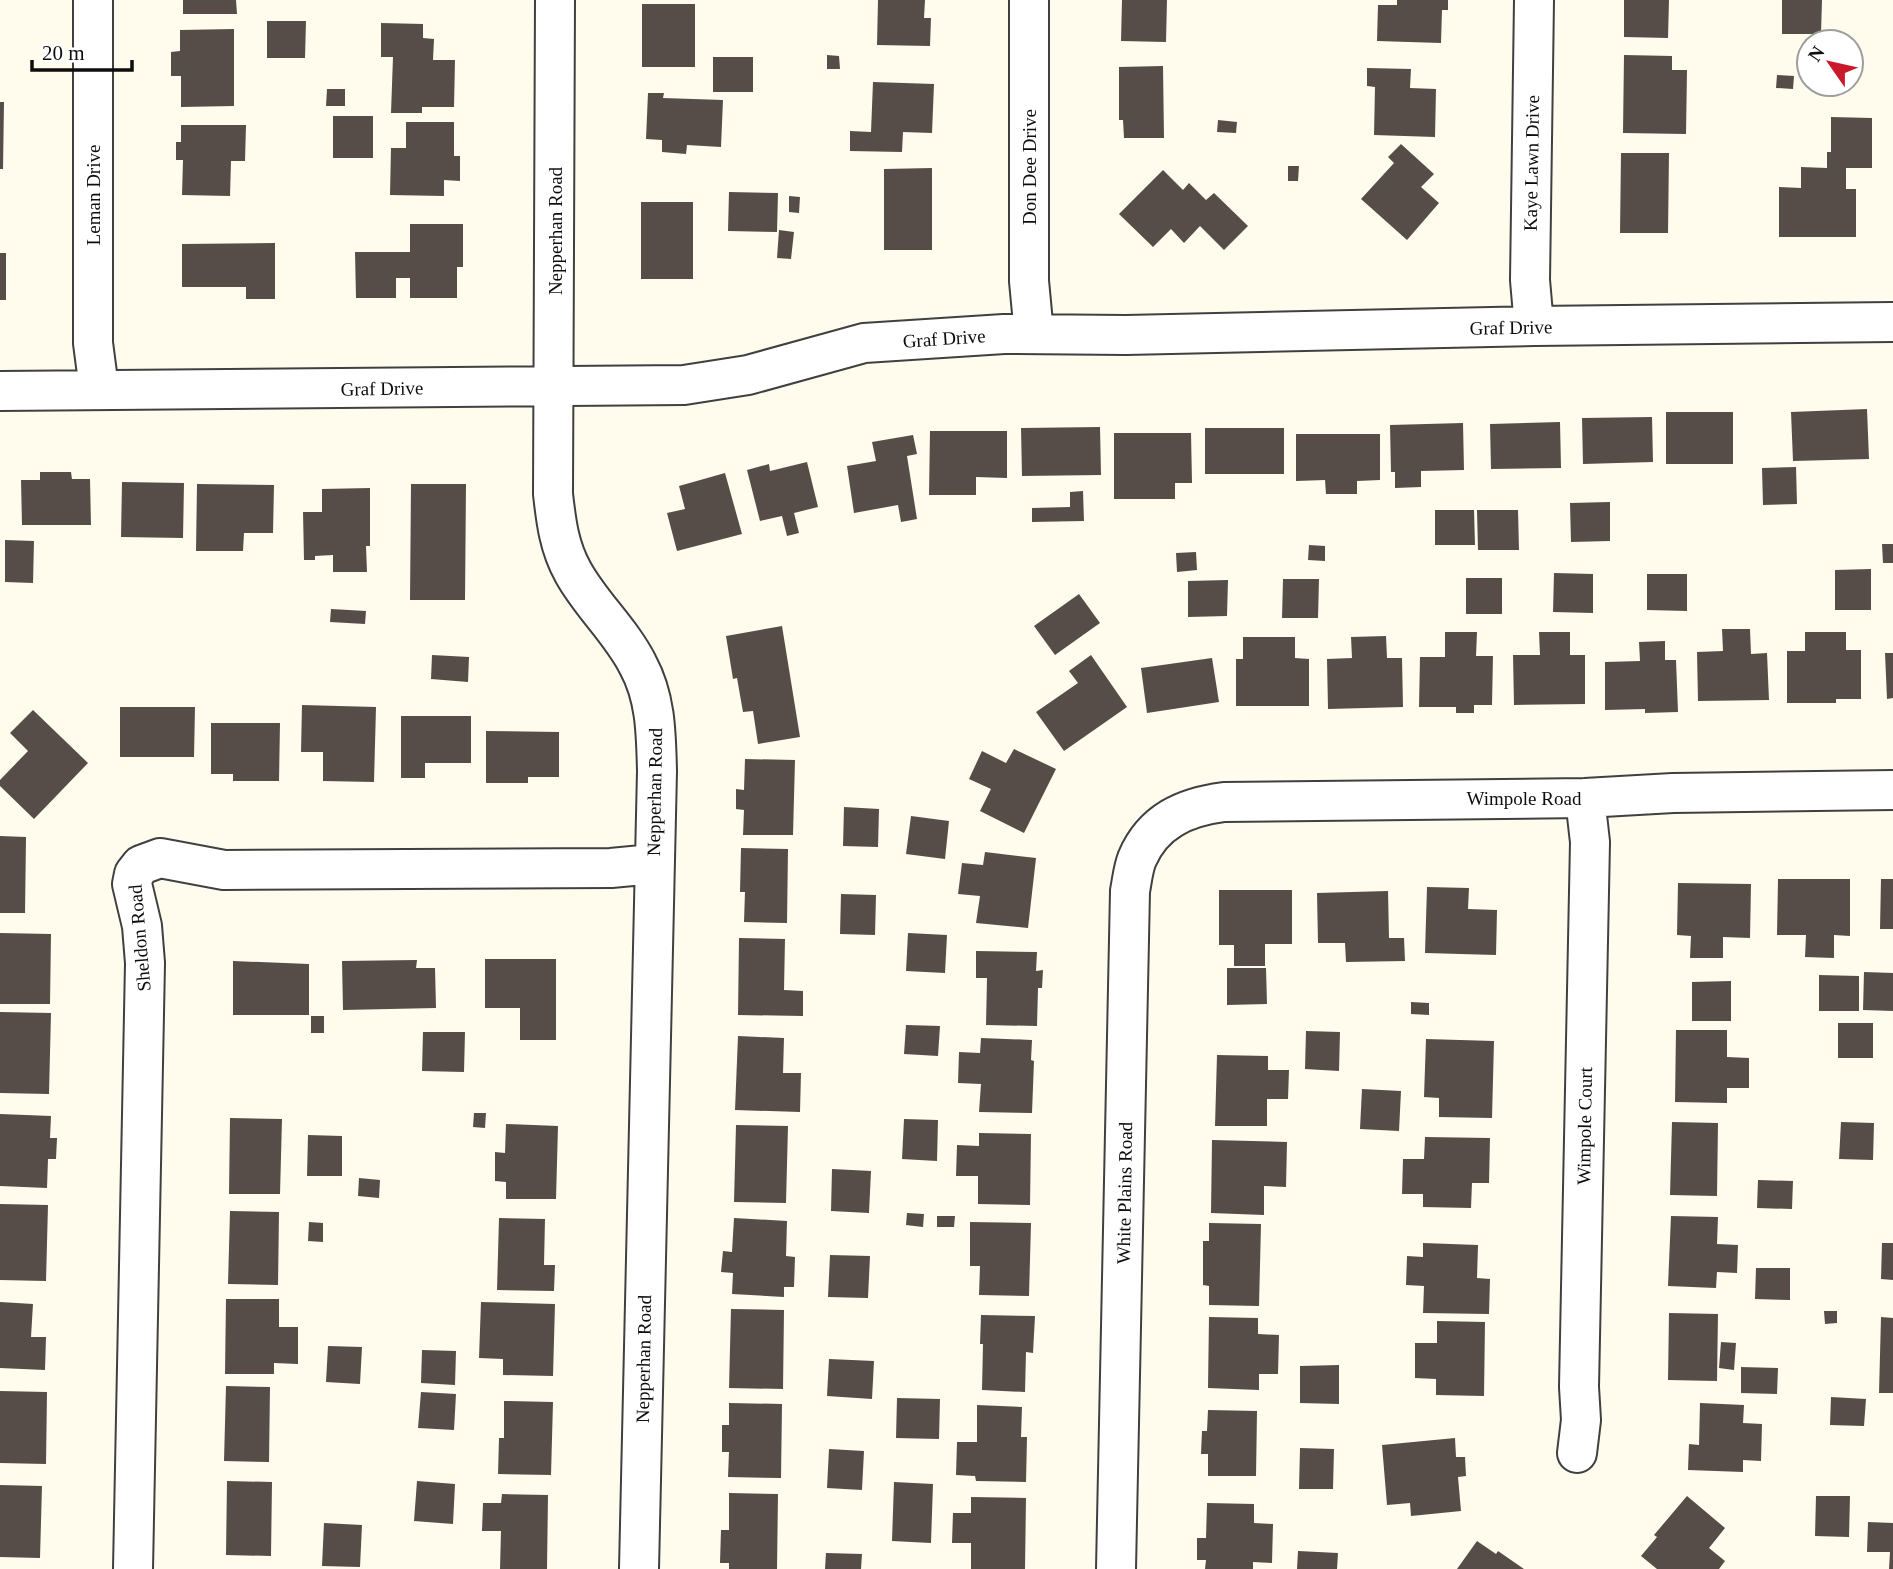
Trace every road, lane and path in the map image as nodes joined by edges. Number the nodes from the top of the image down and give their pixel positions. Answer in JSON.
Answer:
{"nodes":[{"id":1,"x":93,"y":0,"type":"edge"},
{"id":2,"x":555,"y":0,"type":"edge"},
{"id":3,"x":1030,"y":0,"type":"edge"},
{"id":4,"x":1534,"y":0,"type":"edge"},
{"id":5,"x":1893,"y":321,"type":"edge"},
{"id":6,"x":1534,"y":326,"type":"junction"},
{"id":7,"x":1034,"y":334,"type":"junction"},
{"id":8,"x":554,"y":386,"type":"junction"},
{"id":9,"x":99,"y":389,"type":"junction"},
{"id":10,"x":0,"y":391,"type":"edge"},
{"id":11,"x":1893,"y":790,"type":"edge"},
{"id":12,"x":1585,"y":798,"type":"junction"},
{"id":13,"x":1160,"y":826,"type":"joint"},
{"id":14,"x":653,"y":864,"type":"junction"},
{"id":15,"x":1577,"y":1453,"type":"dead end"},
{"id":16,"x":133,"y":1569,"type":"edge"},
{"id":17,"x":639,"y":1569,"type":"edge"},
{"id":18,"x":1116,"y":1569,"type":"edge"}],
"edges":[{"from":1,"to":9,"type":"street","name":"Leman Drive"},
{"from":2,"to":8,"type":"street","name":"Nepperhan Road"},
{"from":3,"to":7,"type":"street","name":"Don Dee Drive"},
{"from":4,"to":6,"type":"street","name":"Kaye Lawn Drive"},
{"from":5,"to":6,"type":"street","name":"Graf Drive"},
{"from":6,"to":7,"type":"street","name":"Graf Drive"},
{"from":7,"to":8,"type":"street","name":"Graf Drive"},
{"from":8,"to":9,"type":"street","name":"Graf Drive"},
{"from":8,"to":14,"type":"street","name":"Nepperhan Road"},
{"from":9,"to":10,"type":"street","name":"Graf Drive"},
{"from":11,"to":12,"type":"street","name":"Wimpole Road"},
{"from":12,"to":13,"type":"street","name":"Wimpole Road"},
{"from":12,"to":15,"type":"street","name":"Wimpole Court"},
{"from":13,"to":18,"type":"street","name":"White Plains Road"},
{"from":14,"to":16,"type":"street","name":"Sheldon Road"},
{"from":14,"to":17,"type":"street","name":"Nepperhan Road"}]}
